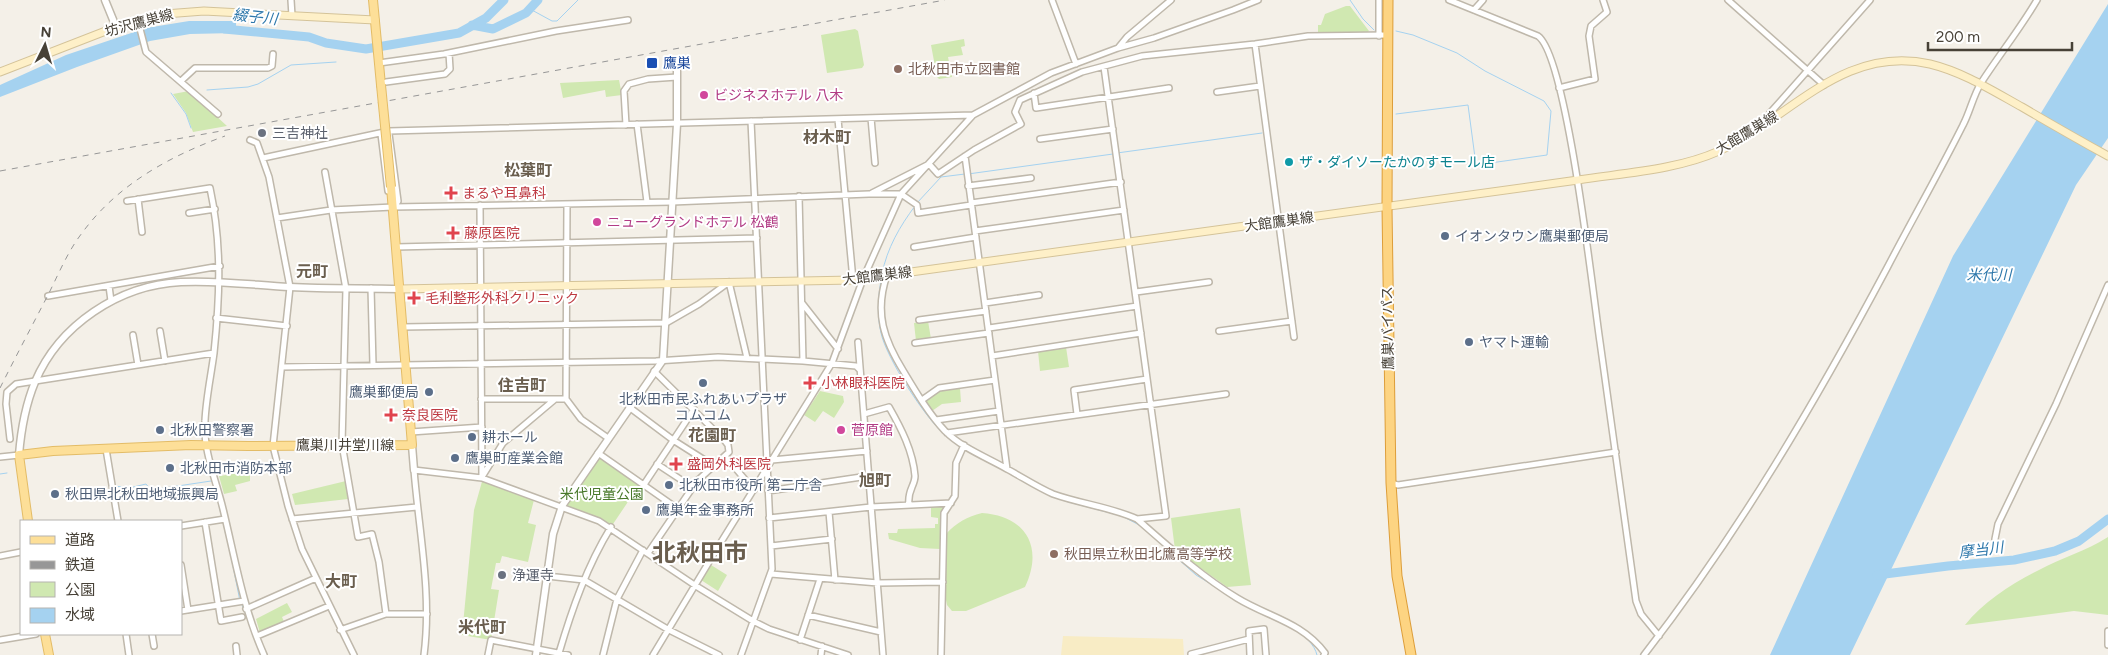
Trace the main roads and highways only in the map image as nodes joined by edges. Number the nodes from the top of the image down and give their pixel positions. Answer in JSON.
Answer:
{"nodes":[{"id":1,"x":373,"y":0,"type":"edge"},
{"id":2,"x":1388,"y":0,"type":"edge"},
{"id":3,"x":375,"y":20,"type":"junction"},
{"id":4,"x":0,"y":72,"type":"edge"},
{"id":5,"x":2108,"y":156,"type":"edge"},
{"id":6,"x":1386,"y":207,"type":"junction"},
{"id":7,"x":400,"y":288,"type":"junction"},
{"id":8,"x":28,"y":520,"type":"edge"},
{"id":9,"x":46,"y":635,"type":"edge"},
{"id":10,"x":49,"y":655,"type":"edge"},
{"id":11,"x":1411,"y":655,"type":"edge"}],
"edges":[{"from":1,"to":3,"type":"main road","name":"鷹巣川井堂川線"},
{"from":2,"to":6,"type":"highway","name":"鷹巣バイパス"},
{"from":3,"to":4,"type":"main road","name":"坊沢鷹巣線"},
{"from":3,"to":7,"type":"main road","name":"鷹巣川井堂川線","bridge":true},
{"from":5,"to":6,"type":"main road","name":"大館鷹巣線"},
{"from":6,"to":7,"type":"main road","name":"大館鷹巣線"},
{"from":6,"to":11,"type":"highway","name":"鷹巣バイパス"},
{"from":7,"to":8,"type":"main road","name":"鷹巣川井堂川線"},
{"from":9,"to":10,"type":"main road"}]}
